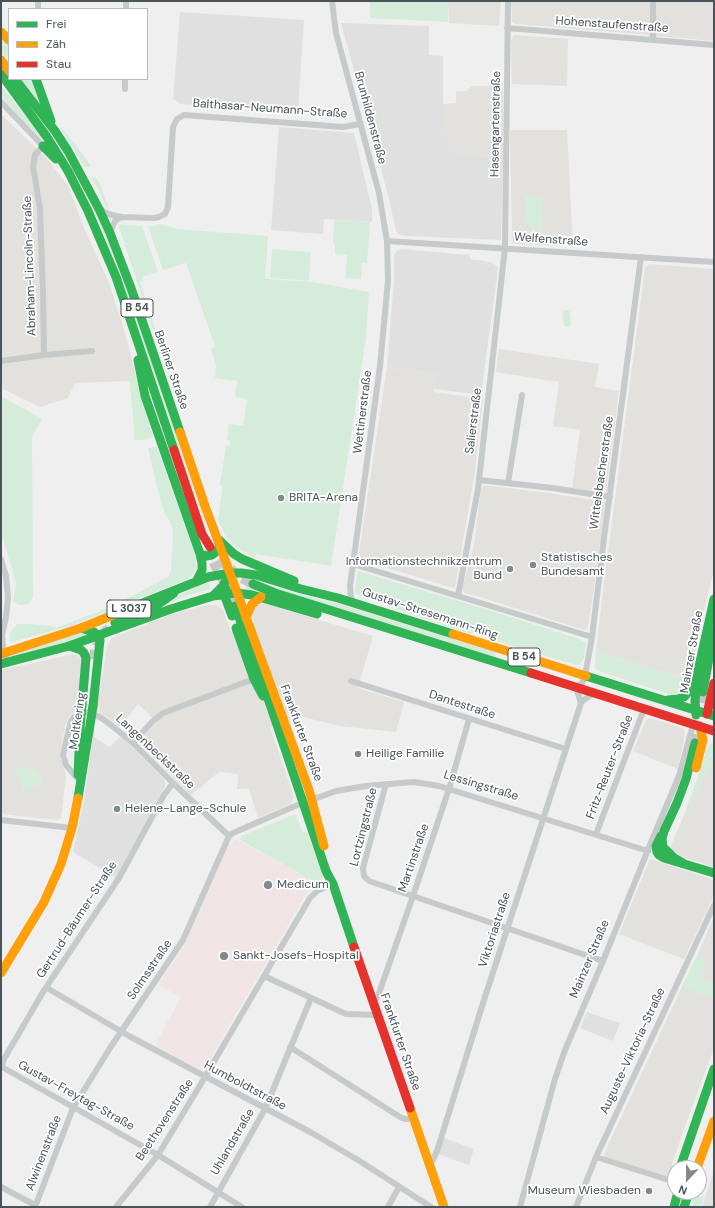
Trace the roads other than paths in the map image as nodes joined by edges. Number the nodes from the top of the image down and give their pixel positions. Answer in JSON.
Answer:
{"nodes":[{"id":1,"x":332,"y":1,"type":"edge"},
{"id":2,"x":508,"y":1,"type":"edge"},
{"id":3,"x":653,"y":1,"type":"edge"},
{"id":4,"x":507,"y":28,"type":"junction"},
{"id":5,"x":653,"y":40,"type":"junction"},
{"id":6,"x":714,"y":45,"type":"edge"},
{"id":7,"x":36,"y":80,"type":"edge"},
{"id":8,"x":125,"y":80,"type":"edge"},
{"id":9,"x":11,"y":81,"type":"edge"},
{"id":10,"x":125,"y":89,"type":"dead end"},
{"id":11,"x":1,"y":102,"type":"edge"},
{"id":12,"x":360,"y":124,"type":"junction"},
{"id":13,"x":55,"y":131,"type":"junction"},
{"id":14,"x":44,"y":146,"type":"junction"},
{"id":15,"x":68,"y":171,"type":"junction"},
{"id":16,"x":99,"y":209,"type":"junction"},
{"id":17,"x":121,"y":217,"type":"junction"},
{"id":18,"x":110,"y":233,"type":"junction"},
{"id":19,"x":387,"y":241,"type":"junction"},
{"id":20,"x":505,"y":248,"type":"junction"},
{"id":21,"x":641,"y":257,"type":"junction"},
{"id":22,"x":714,"y":262,"type":"edge"},
{"id":23,"x":134,"y":333,"type":"junction"},
{"id":24,"x":92,"y":351,"type":"dead end"},
{"id":25,"x":44,"y":355,"type":"junction"},
{"id":26,"x":1,"y":361,"type":"edge"},
{"id":27,"x":522,"y":395,"type":"dead end"},
{"id":28,"x":479,"y":480,"type":"junction"},
{"id":29,"x":508,"y":483,"type":"junction"},
{"id":30,"x":610,"y":497,"type":"junction"},
{"id":31,"x":215,"y":535,"type":"junction"},
{"id":32,"x":210,"y":549,"type":"junction"},
{"id":33,"x":1,"y":559,"type":"edge"},
{"id":34,"x":353,"y":564,"type":"junction"},
{"id":35,"x":233,"y":575,"type":"junction"},
{"id":36,"x":196,"y":582,"type":"junction"},
{"id":37,"x":253,"y":584,"type":"tunnel mouth"},
{"id":38,"x":350,"y":586,"type":"junction"},
{"id":39,"x":176,"y":590,"type":"junction"},
{"id":40,"x":237,"y":593,"type":"junction"},
{"id":41,"x":224,"y":594,"type":"junction"},
{"id":42,"x":213,"y":596,"type":"junction"},
{"id":43,"x":458,"y":596,"type":"junction"},
{"id":44,"x":261,"y":597,"type":"junction"},
{"id":45,"x":336,"y":598,"type":"junction"},
{"id":46,"x":714,"y":599,"type":"edge"},
{"id":47,"x":354,"y":603,"type":"junction"},
{"id":48,"x":235,"y":606,"type":"tunnel mouth"},
{"id":49,"x":246,"y":618,"type":"junction"},
{"id":50,"x":115,"y":623,"type":"tunnel mouth"},
{"id":51,"x":81,"y":628,"type":"junction"},
{"id":52,"x":710,"y":632,"type":"edge"},
{"id":53,"x":2,"y":636,"type":"edge"},
{"id":54,"x":99,"y":636,"type":"junction"},
{"id":55,"x":592,"y":637,"type":"junction"},
{"id":56,"x":439,"y":645,"type":"junction"},
{"id":57,"x":69,"y":646,"type":"junction"},
{"id":58,"x":503,"y":650,"type":"junction"},
{"id":59,"x":3,"y":653,"type":"edge"},
{"id":60,"x":93,"y":659,"type":"tunnel mouth"},
{"id":61,"x":500,"y":663,"type":"junction"},
{"id":62,"x":4,"y":664,"type":"edge"},
{"id":63,"x":698,"y":671,"type":"junction"},
{"id":64,"x":585,"y":676,"type":"junction"},
{"id":65,"x":254,"y":679,"type":"junction"},
{"id":66,"x":351,"y":681,"type":"dead end"},
{"id":67,"x":714,"y":683,"type":"edge"},
{"id":68,"x":576,"y":687,"type":"junction"},
{"id":69,"x":594,"y":692,"type":"junction"},
{"id":70,"x":703,"y":692,"type":"tunnel mouth"},
{"id":71,"x":664,"y":700,"type":"junction"},
{"id":72,"x":581,"y":704,"type":"junction"},
{"id":73,"x":87,"y":706,"type":"junction"},
{"id":74,"x":695,"y":706,"type":"junction"},
{"id":75,"x":271,"y":707,"type":"junction"},
{"id":76,"x":644,"y":709,"type":"junction"},
{"id":77,"x":710,"y":715,"type":"edge"},
{"id":78,"x":469,"y":719,"type":"junction"},
{"id":79,"x":697,"y":724,"type":"junction"},
{"id":80,"x":85,"y":730,"type":"junction"},
{"id":81,"x":714,"y":732,"type":"edge"},
{"id":82,"x":699,"y":742,"type":"junction"},
{"id":83,"x":133,"y":743,"type":"junction"},
{"id":84,"x":566,"y":749,"type":"junction"},
{"id":85,"x":78,"y":778,"type":"junction"},
{"id":86,"x":173,"y":783,"type":"junction"},
{"id":87,"x":386,"y":784,"type":"junction"},
{"id":88,"x":449,"y":789,"type":"junction"},
{"id":89,"x":308,"y":801,"type":"junction"},
{"id":90,"x":543,"y":819,"type":"junction"},
{"id":91,"x":1,"y":820,"type":"edge"},
{"id":92,"x":72,"y":828,"type":"junction"},
{"id":93,"x":664,"y":831,"type":"junction"},
{"id":94,"x":596,"y":834,"type":"junction"},
{"id":95,"x":229,"y":836,"type":"junction"},
{"id":96,"x":666,"y":849,"type":"junction"},
{"id":97,"x":648,"y":851,"type":"junction"},
{"id":98,"x":683,"y":863,"type":"junction"},
{"id":99,"x":714,"y":873,"type":"edge"},
{"id":100,"x":333,"y":884,"type":"junction"},
{"id":101,"x":412,"y":896,"type":"junction"},
{"id":102,"x":714,"y":905,"type":"edge"},
{"id":103,"x":507,"y":928,"type":"junction"},
{"id":104,"x":603,"y":961,"type":"junction"},
{"id":105,"x":1,"y":973,"type":"edge"},
{"id":106,"x":264,"y":976,"type":"junction"},
{"id":107,"x":47,"y":988,"type":"junction"},
{"id":108,"x":311,"y":998,"type":"junction"},
{"id":109,"x":373,"y":1001,"type":"junction"},
{"id":110,"x":378,"y":1015,"type":"junction"},
{"id":111,"x":122,"y":1031,"type":"junction"},
{"id":112,"x":290,"y":1047,"type":"junction"},
{"id":113,"x":2,"y":1068,"type":"edge"},
{"id":114,"x":714,"y":1069,"type":"edge"},
{"id":115,"x":205,"y":1077,"type":"junction"},
{"id":116,"x":73,"y":1108,"type":"junction"},
{"id":117,"x":265,"y":1109,"type":"junction"},
{"id":118,"x":414,"y":1119,"type":"junction"},
{"id":119,"x":714,"y":1121,"type":"edge"},
{"id":120,"x":158,"y":1155,"type":"junction"},
{"id":121,"x":596,"y":1157,"type":"junction"},
{"id":122,"x":683,"y":1160,"type":"edge"},
{"id":123,"x":700,"y":1160,"type":"edge"},
{"id":124,"x":429,"y":1163,"type":"junction"},
{"id":125,"x":667,"y":1179,"type":"edge"},
{"id":126,"x":1,"y":1187,"type":"edge"},
{"id":127,"x":399,"y":1187,"type":"junction"},
{"id":128,"x":218,"y":1191,"type":"junction"},
{"id":129,"x":35,"y":1206,"type":"edge"},
{"id":130,"x":116,"y":1207,"type":"edge"},
{"id":131,"x":210,"y":1207,"type":"edge"},
{"id":132,"x":242,"y":1207,"type":"edge"},
{"id":133,"x":388,"y":1207,"type":"edge"},
{"id":134,"x":431,"y":1207,"type":"edge"},
{"id":135,"x":444,"y":1207,"type":"edge"},
{"id":136,"x":520,"y":1207,"type":"edge"},
{"id":137,"x":576,"y":1207,"type":"edge"}],
"edges":[{"from":1,"to":12,"type":"street","name":"Brunhildenstraße"},
{"from":2,"to":4,"type":"street","name":"Hasengartenstraße"},
{"from":3,"to":5,"type":"street"},
{"from":4,"to":5,"type":"street","name":"Hohenstaufenstraße"},
{"from":4,"to":20,"type":"street","name":"Hasengartenstraße"},
{"from":5,"to":6,"type":"street","name":"Hohenstaufenstraße"},
{"from":7,"to":13,"type":"main road"},
{"from":8,"to":10,"type":"street"},
{"from":9,"to":13,"type":"main road","name":"Berliner Straße","number":"B 54"},
{"from":9,"to":15,"type":"main road","name":"Berliner Straße","number":"B 54"},
{"from":11,"to":14,"type":"street"},
{"from":12,"to":17,"type":"street","name":"Balthasar-Neumann-Straße"},
{"from":12,"to":19,"type":"street","name":"Brunhildenstraße"},
{"from":13,"to":16,"type":"main road","name":"Berliner Straße","number":"B 54"},
{"from":14,"to":15,"type":"main road"},
{"from":14,"to":25,"type":"street","name":"Abraham-Lincoln-Straße"},
{"from":15,"to":23,"type":"main road","name":"Berliner Straße","number":"B 54"},
{"from":16,"to":17,"type":"street","name":"Balthasar-Neumann-Straße"},
{"from":16,"to":18,"type":"main road","name":"Berliner Straße","number":"B 54"},
{"from":17,"to":18,"type":"street"},
{"from":18,"to":31,"type":"main road","name":"Berliner Straße","number":"B 54"},
{"from":19,"to":20,"type":"street","name":"Welfenstraße"},
{"from":19,"to":34,"type":"street","name":"Wettinerstraße"},
{"from":20,"to":21,"type":"street","name":"Welfenstraße"},
{"from":20,"to":28,"type":"street","name":"Salierstraße"},
{"from":21,"to":22,"type":"street","name":"Welfenstraße"},
{"from":21,"to":30,"type":"street","name":"Wittelsbacherstraße"},
{"from":23,"to":32,"type":"main road","name":"Berliner Straße","number":"B 54"},
{"from":23,"to":32,"type":"main road"},
{"from":24,"to":25,"type":"street"},
{"from":25,"to":26,"type":"street"},
{"from":27,"to":29,"type":"street"},
{"from":28,"to":29,"type":"street"},
{"from":28,"to":43,"type":"street","name":"Salierstraße"},
{"from":29,"to":30,"type":"street"},
{"from":30,"to":55,"type":"street","name":"Wittelsbacherstraße"},
{"from":31,"to":32,"type":"main road","name":"Berliner Straße"},
{"from":31,"to":45,"type":"main road","number":"B 54"},
{"from":32,"to":35,"type":"main road","name":"Berliner Straße"},
{"from":32,"to":36,"type":"main road"},
{"from":33,"to":53,"type":"street"},
{"from":34,"to":38,"type":"street","name":"Wettinerstraße"},
{"from":34,"to":43,"type":"street","name":"Gustav-Stresemann-Ring"},
{"from":35,"to":36,"type":"main road","number":"L 3037"},
{"from":35,"to":40,"type":"main road","name":"Berliner Straße"},
{"from":35,"to":41,"type":"main road"},
{"from":35,"to":42,"type":"main road"},
{"from":35,"to":45,"type":"main road","name":"Gustav-Stresemann-Ring"},
{"from":36,"to":39,"type":"main road","number":"L 3037"},
{"from":37,"to":56,"type":"main road","number":"B 54"},
{"from":38,"to":45,"type":"street"},
{"from":38,"to":47,"type":"street","name":"Wettinerstraße"},
{"from":39,"to":50,"type":"main road"},
{"from":39,"to":51,"type":"main road","number":"L 3037"},
{"from":40,"to":41,"type":"main road"},
{"from":40,"to":44,"type":"main road"},
{"from":40,"to":49,"type":"main road","name":"Frankfurter Straße"},
{"from":41,"to":42,"type":"main road","number":"L 3037"},
{"from":41,"to":65,"type":"main road"},
{"from":42,"to":54,"type":"main road","number":"L 3037"},
{"from":43,"to":55,"type":"street","name":"Gustav-Stresemann-Ring"},
{"from":44,"to":49,"type":"main road"},
{"from":44,"to":56,"type":"main road"},
{"from":45,"to":47,"type":"main road","name":"Gustav-Stresemann-Ring","number":"B 54"},
{"from":46,"to":52,"type":"main road","name":"Mainzer Straße"},
{"from":47,"to":58,"type":"main road","name":"Gustav-Stresemann-Ring","number":"B 54"},
{"from":48,"to":75,"type":"main road","name":"Frankfurter Straße"},
{"from":49,"to":89,"type":"main road","name":"Frankfurter Straße"},
{"from":51,"to":54,"type":"main road"},
{"from":51,"to":59,"type":"main road","number":"L 3037"},
{"from":52,"to":63,"type":"main road","name":"Mainzer Straße"},
{"from":52,"to":70,"type":"main road","name":"Mainzer Straße"},
{"from":53,"to":59,"type":"street"},
{"from":54,"to":57,"type":"main road","number":"L 3037"},
{"from":54,"to":73,"type":"main road","name":"Moltkering"},
{"from":55,"to":64,"type":"street","name":"Wittelsbacherstraße"},
{"from":56,"to":61,"type":"main road","number":"B 54"},
{"from":57,"to":62,"type":"main road","number":"L 3037"},
{"from":57,"to":73,"type":"main road"},
{"from":58,"to":61,"type":"main road"},
{"from":58,"to":64,"type":"main road","name":"Gustav-Stresemann-Ring","number":"B 54"},
{"from":59,"to":62,"type":"street"},
{"from":60,"to":73,"type":"main road","name":"Moltkering"},
{"from":61,"to":68,"type":"main road","number":"B 54"},
{"from":63,"to":71,"type":"main road"},
{"from":63,"to":74,"type":"main road","name":"Mainzer Straße"},
{"from":64,"to":68,"type":"street","name":"Wittelsbacherstraße"},
{"from":64,"to":71,"type":"main road","name":"Gustav-Stresemann-Ring","number":"B 54"},
{"from":65,"to":75,"type":"main road"},
{"from":65,"to":83,"type":"street"},
{"from":66,"to":78,"type":"street","name":"Dantestraße"},
{"from":67,"to":77,"type":"main road"},
{"from":68,"to":69,"type":"main road","number":"B 54"},
{"from":68,"to":72,"type":"street"},
{"from":69,"to":72,"type":"street","name":"Viktoriastraße"},
{"from":69,"to":76,"type":"main road","number":"B 54"},
{"from":71,"to":74,"type":"main road","name":"Gustav-Stresemann-Ring","number":"B 54"},
{"from":72,"to":84,"type":"street","name":"Viktoriastraße"},
{"from":73,"to":80,"type":"main road","name":"Moltkering","bridge":true},
{"from":74,"to":77,"type":"main road","name":"Gustav-Stresemann-Ring","number":"B 54"},
{"from":74,"to":79,"type":"main road"},
{"from":75,"to":89,"type":"main road","name":"Frankfurter Straße"},
{"from":76,"to":79,"type":"main road","number":"B 54"},
{"from":76,"to":94,"type":"street","name":"Fritz-Reuter-Straße"},
{"from":77,"to":79,"type":"main road"},
{"from":78,"to":84,"type":"street","name":"Dantestraße"},
{"from":78,"to":88,"type":"street","name":"Martinstraße"},
{"from":79,"to":81,"type":"main road","number":"B 54"},
{"from":79,"to":82,"type":"main road"},
{"from":79,"to":97,"type":"street","name":"Mainzer Straße"},
{"from":80,"to":85,"type":"main road","name":"Moltkering"},
{"from":80,"to":92,"type":"main road","name":"Moltkering"},
{"from":81,"to":82,"type":"main road"},
{"from":82,"to":93,"type":"main road"},
{"from":82,"to":96,"type":"main road"},
{"from":83,"to":85,"type":"street","name":"Langenbeckstraße"},
{"from":83,"to":86,"type":"street","name":"Langenbeckstraße"},
{"from":84,"to":90,"type":"street","name":"Viktoriastraße"},
{"from":85,"to":92,"type":"main road","name":"Moltkering"},
{"from":86,"to":95,"type":"street","name":"Langenbeckstraße"},
{"from":86,"to":107,"type":"street","name":"Gertrud-Bäumer-Straße"},
{"from":87,"to":88,"type":"street","name":"Lessingstraße"},
{"from":87,"to":89,"type":"street","name":"Lessingstraße"},
{"from":87,"to":101,"type":"street","name":"Lortzingstraße"},
{"from":88,"to":90,"type":"street","name":"Lessingstraße"},
{"from":88,"to":101,"type":"street","name":"Martinstraße"},
{"from":89,"to":95,"type":"street","name":"Lessingstraße"},
{"from":89,"to":100,"type":"main road","name":"Frankfurter Straße"},
{"from":90,"to":94,"type":"street","name":"Lessingstraße"},
{"from":90,"to":103,"type":"street","name":"Viktoriastraße"},
{"from":91,"to":92,"type":"street"},
{"from":92,"to":105,"type":"main road","name":"Moltkering"},
{"from":93,"to":96,"type":"main road"},
{"from":93,"to":98,"type":"main road"},
{"from":94,"to":97,"type":"street","name":"Lessingstraße"},
{"from":95,"to":111,"type":"street","name":"Solmsstraße"},
{"from":96,"to":98,"type":"main road"},
{"from":97,"to":104,"type":"street","name":"Mainzer Straße"},
{"from":98,"to":99,"type":"main road"},
{"from":100,"to":106,"type":"street","name":"Beethovenstraße"},
{"from":100,"to":109,"type":"main road","name":"Frankfurter Straße"},
{"from":101,"to":103,"type":"street"},
{"from":101,"to":109,"type":"street","name":"Martinstraße"},
{"from":102,"to":121,"type":"street","name":"Auguste-Viktoria-Straße"},
{"from":103,"to":104,"type":"street"},
{"from":103,"to":124,"type":"street","name":"Viktoriastraße"},
{"from":104,"to":136,"type":"street","name":"Mainzer Straße"},
{"from":106,"to":108,"type":"street"},
{"from":106,"to":115,"type":"street","name":"Beethovenstraße"},
{"from":107,"to":111,"type":"street","name":"Humboldtstraße"},
{"from":107,"to":113,"type":"street","name":"Gertrud-Bäumer-Straße"},
{"from":108,"to":110,"type":"street"},
{"from":108,"to":112,"type":"street","name":"Uhlandstraße"},
{"from":109,"to":110,"type":"main road","name":"Frankfurter Straße"},
{"from":110,"to":118,"type":"main road","name":"Frankfurter Straße"},
{"from":111,"to":115,"type":"street","name":"Humboldtstraße"},
{"from":111,"to":116,"type":"street","name":"Solmsstraße"},
{"from":112,"to":117,"type":"street","name":"Uhlandstraße"},
{"from":112,"to":118,"type":"street"},
{"from":113,"to":116,"type":"street","name":"Gustav-Freytag-Straße"},
{"from":114,"to":122,"type":"main road"},
{"from":115,"to":117,"type":"street","name":"Humboldtstraße"},
{"from":115,"to":120,"type":"street","name":"Beethovenstraße"},
{"from":116,"to":120,"type":"street","name":"Gustav-Freytag-Straße"},
{"from":116,"to":129,"type":"street","name":"Alwinenstraße"},
{"from":117,"to":127,"type":"street","name":"Humboldtstraße"},
{"from":117,"to":128,"type":"street","name":"Uhlandstraße"},
{"from":118,"to":124,"type":"main road","name":"Frankfurter Straße"},
{"from":119,"to":123,"type":"main road"},
{"from":120,"to":128,"type":"street","name":"Gustav-Freytag-Straße"},
{"from":120,"to":130,"type":"street","name":"Beethovenstraße"},
{"from":121,"to":125,"type":"street"},
{"from":121,"to":137,"type":"street","name":"Auguste-Viktoria-Straße"},
{"from":124,"to":135,"type":"main road","name":"Frankfurter Straße"},
{"from":126,"to":129,"type":"street"},
{"from":127,"to":133,"type":"street"},
{"from":127,"to":134,"type":"street","name":"Humboldtstraße"},
{"from":128,"to":131,"type":"street","name":"Uhlandstraße"},
{"from":128,"to":132,"type":"street","name":"Gustav-Freytag-Straße"}]}
